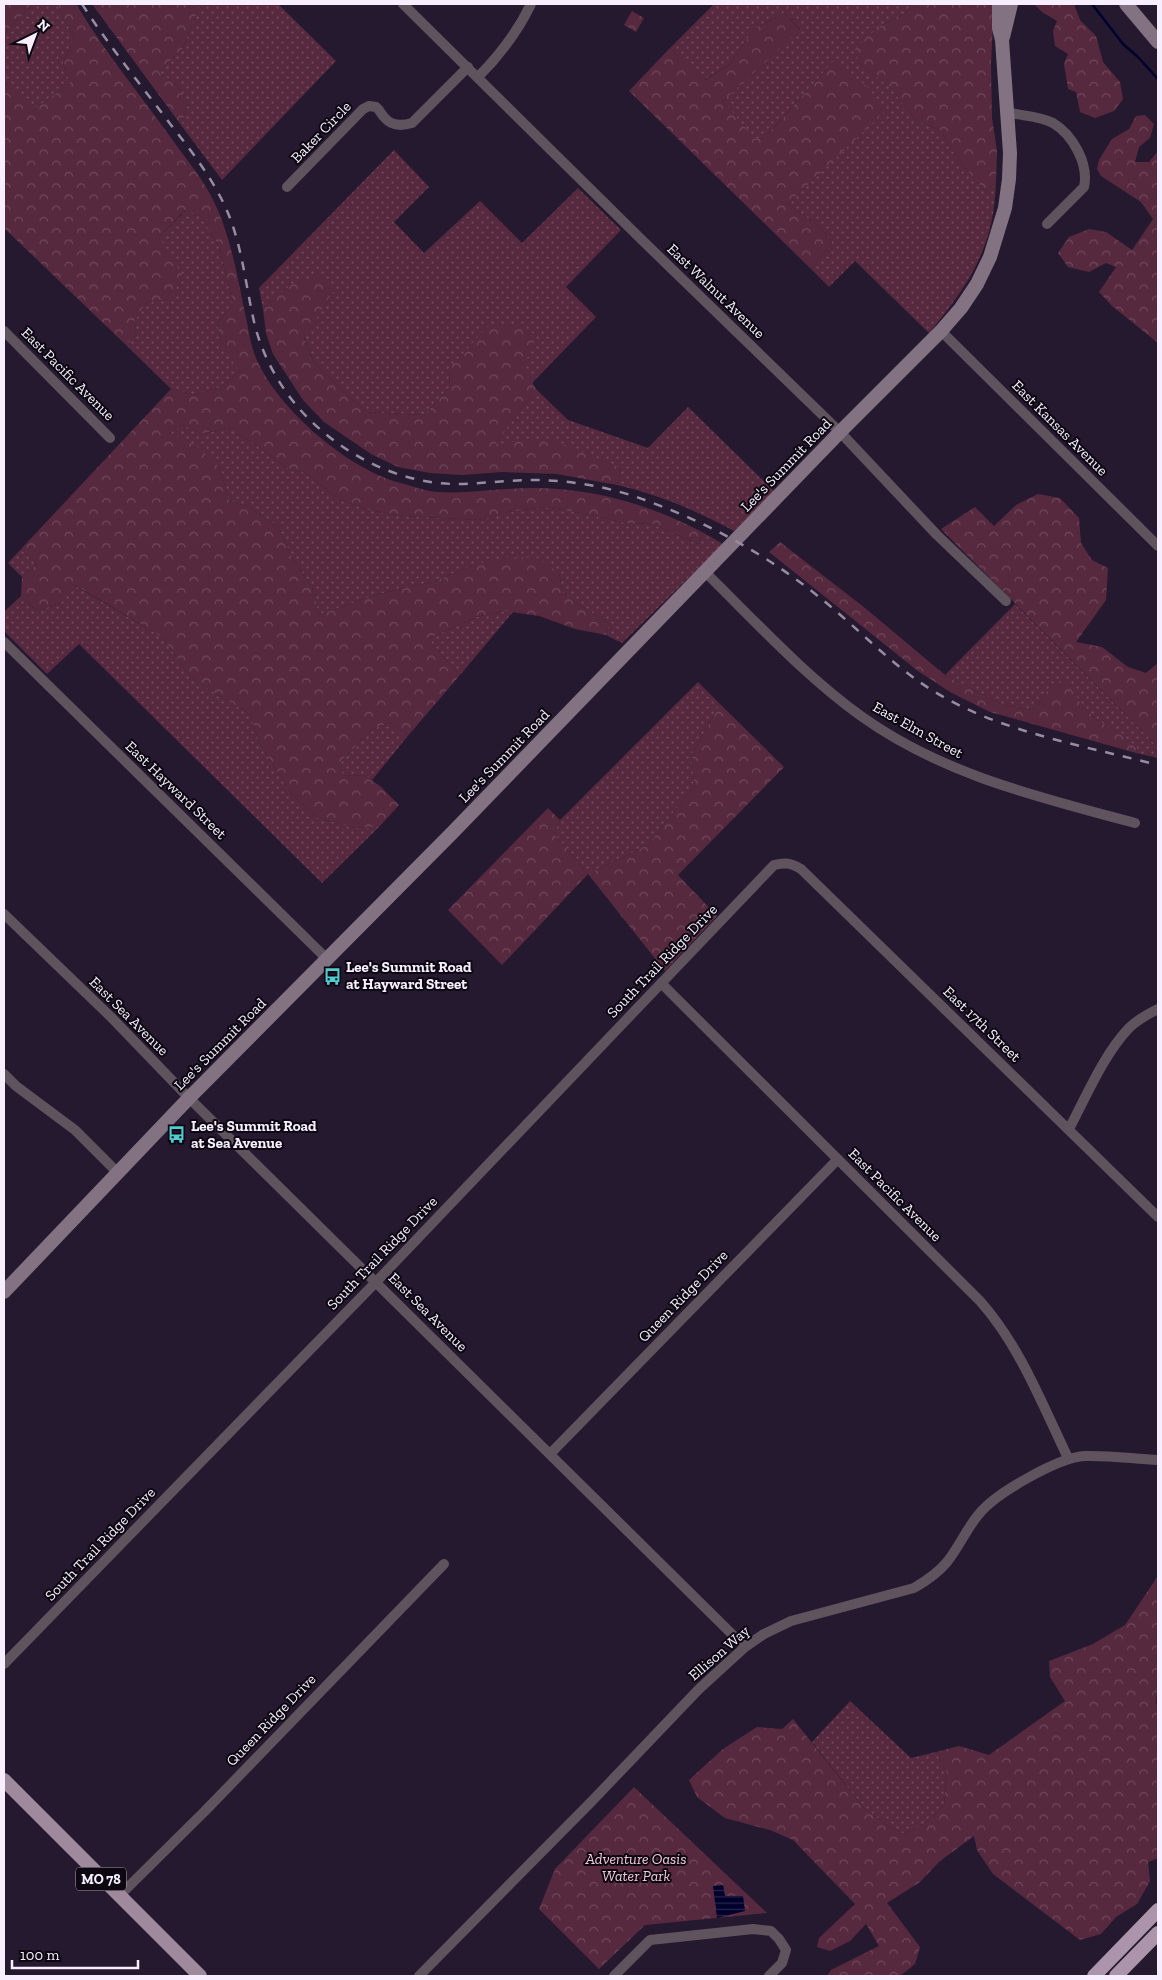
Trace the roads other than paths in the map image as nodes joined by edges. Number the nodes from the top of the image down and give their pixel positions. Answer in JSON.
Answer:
{"nodes":[{"id":1,"x":403,"y":4,"type":"edge"},
{"id":2,"x":531,"y":4,"type":"edge"},
{"id":3,"x":999,"y":4,"type":"edge"},
{"id":4,"x":1011,"y":4,"type":"edge"},
{"id":5,"x":1126,"y":4,"type":"edge"},
{"id":6,"x":1002,"y":40,"type":"junction"},
{"id":7,"x":1158,"y":42,"type":"edge"},
{"id":8,"x":468,"y":67,"type":"junction"},
{"id":9,"x":478,"y":77,"type":"junction"},
{"id":10,"x":1007,"y":112,"type":"junction"},
{"id":11,"x":287,"y":187,"type":"dead end"},
{"id":12,"x":1047,"y":224,"type":"dead end"},
{"id":13,"x":4,"y":331,"type":"edge"},
{"id":14,"x":941,"y":331,"type":"junction"},
{"id":15,"x":840,"y":432,"type":"junction"},
{"id":16,"x":110,"y":438,"type":"dead end"},
{"id":17,"x":1158,"y":546,"type":"edge"},
{"id":18,"x":705,"y":572,"type":"junction"},
{"id":19,"x":1006,"y":602,"type":"dead end"},
{"id":20,"x":4,"y":642,"type":"edge"},
{"id":21,"x":1135,"y":824,"type":"dead end"},
{"id":22,"x":780,"y":863,"type":"joint"},
{"id":23,"x":4,"y":914,"type":"edge"},
{"id":24,"x":327,"y":959,"type":"junction"},
{"id":25,"x":661,"y":983,"type":"junction"},
{"id":26,"x":1158,"y":1009,"type":"edge"},
{"id":27,"x":4,"y":1074,"type":"edge"},
{"id":28,"x":189,"y":1098,"type":"junction"},
{"id":29,"x":1068,"y":1129,"type":"junction"},
{"id":30,"x":838,"y":1160,"type":"junction"},
{"id":31,"x":118,"y":1172,"type":"junction"},
{"id":32,"x":1158,"y":1217,"type":"edge"},
{"id":33,"x":376,"y":1282,"type":"junction"},
{"id":34,"x":4,"y":1292,"type":"edge"},
{"id":35,"x":550,"y":1454,"type":"junction"},
{"id":36,"x":1068,"y":1458,"type":"junction"},
{"id":37,"x":1158,"y":1460,"type":"edge"},
{"id":38,"x":444,"y":1564,"type":"dead end"},
{"id":39,"x":745,"y":1647,"type":"junction"},
{"id":40,"x":4,"y":1664,"type":"edge"},
{"id":41,"x":4,"y":1780,"type":"edge"},
{"id":42,"x":118,"y":1896,"type":"junction"},
{"id":43,"x":1158,"y":1910,"type":"edge"},
{"id":44,"x":1158,"y":1933,"type":"edge"},
{"id":45,"x":195,"y":1975,"type":"edge"},
{"id":46,"x":419,"y":1976,"type":"edge"},
{"id":47,"x":614,"y":1976,"type":"edge"},
{"id":48,"x":769,"y":1976,"type":"edge"},
{"id":49,"x":1094,"y":1976,"type":"edge"},
{"id":50,"x":1116,"y":1976,"type":"edge"}],
"edges":[{"from":1,"to":8,"type":"street","name":"East Walnut Avenue"},
{"from":2,"to":9,"type":"street"},
{"from":3,"to":6,"type":"main road","name":"Lee's Summit Road"},
{"from":4,"to":6,"type":"main road"},
{"from":5,"to":7,"type":"main road"},
{"from":6,"to":10,"type":"main road","name":"Lee's Summit Road"},
{"from":8,"to":9,"type":"street","name":"East Walnut Avenue"},
{"from":8,"to":11,"type":"street","name":"Baker Circle"},
{"from":9,"to":15,"type":"street","name":"East Walnut Avenue"},
{"from":10,"to":12,"type":"street"},
{"from":10,"to":14,"type":"main road","name":"Lee's Summit Road"},
{"from":13,"to":16,"type":"street","name":"East Pacific Avenue"},
{"from":14,"to":15,"type":"main road","name":"Lee's Summit Road"},
{"from":14,"to":17,"type":"street","name":"East Kansas Avenue"},
{"from":15,"to":18,"type":"main road","name":"Lee's Summit Road"},
{"from":15,"to":19,"type":"street","name":"East Walnut Avenue"},
{"from":18,"to":21,"type":"street","name":"East Elm Street"},
{"from":18,"to":24,"type":"main road","name":"Lee's Summit Road"},
{"from":20,"to":24,"type":"street","name":"East Hayward Street"},
{"from":22,"to":25,"type":"street","name":"South Trail Ridge Drive"},
{"from":22,"to":29,"type":"street","name":"East 17th Street"},
{"from":23,"to":28,"type":"street","name":"East Sea Avenue"},
{"from":24,"to":28,"type":"main road","name":"Lee's Summit Road"},
{"from":25,"to":30,"type":"street","name":"East Pacific Avenue"},
{"from":25,"to":33,"type":"street","name":"South Trail Ridge Drive"},
{"from":26,"to":29,"type":"street"},
{"from":27,"to":31,"type":"street"},
{"from":28,"to":31,"type":"main road","name":"Lee's Summit Road"},
{"from":28,"to":33,"type":"street","name":"East Sea Avenue"},
{"from":29,"to":32,"type":"street","name":"East 17th Street"},
{"from":30,"to":35,"type":"street","name":"Queen Ridge Drive"},
{"from":30,"to":36,"type":"street","name":"East Pacific Avenue"},
{"from":31,"to":34,"type":"main road","name":"Lee's Summit Road"},
{"from":33,"to":35,"type":"street","name":"East Sea Avenue"},
{"from":33,"to":40,"type":"street","name":"South Trail Ridge Drive"},
{"from":35,"to":39,"type":"street","name":"East Sea Avenue"},
{"from":36,"to":37,"type":"street","name":"Ellison Way"},
{"from":36,"to":39,"type":"street","name":"Ellison Way"},
{"from":38,"to":42,"type":"street","name":"Queen Ridge Drive"},
{"from":39,"to":46,"type":"street","name":"Ellison Way"},
{"from":41,"to":42,"type":"main road","number":"MO 78"},
{"from":42,"to":45,"type":"main road","number":"MO 78"},
{"from":43,"to":49,"type":"highway"},
{"from":44,"to":50,"type":"highway"},
{"from":47,"to":48,"type":"street"}]}
